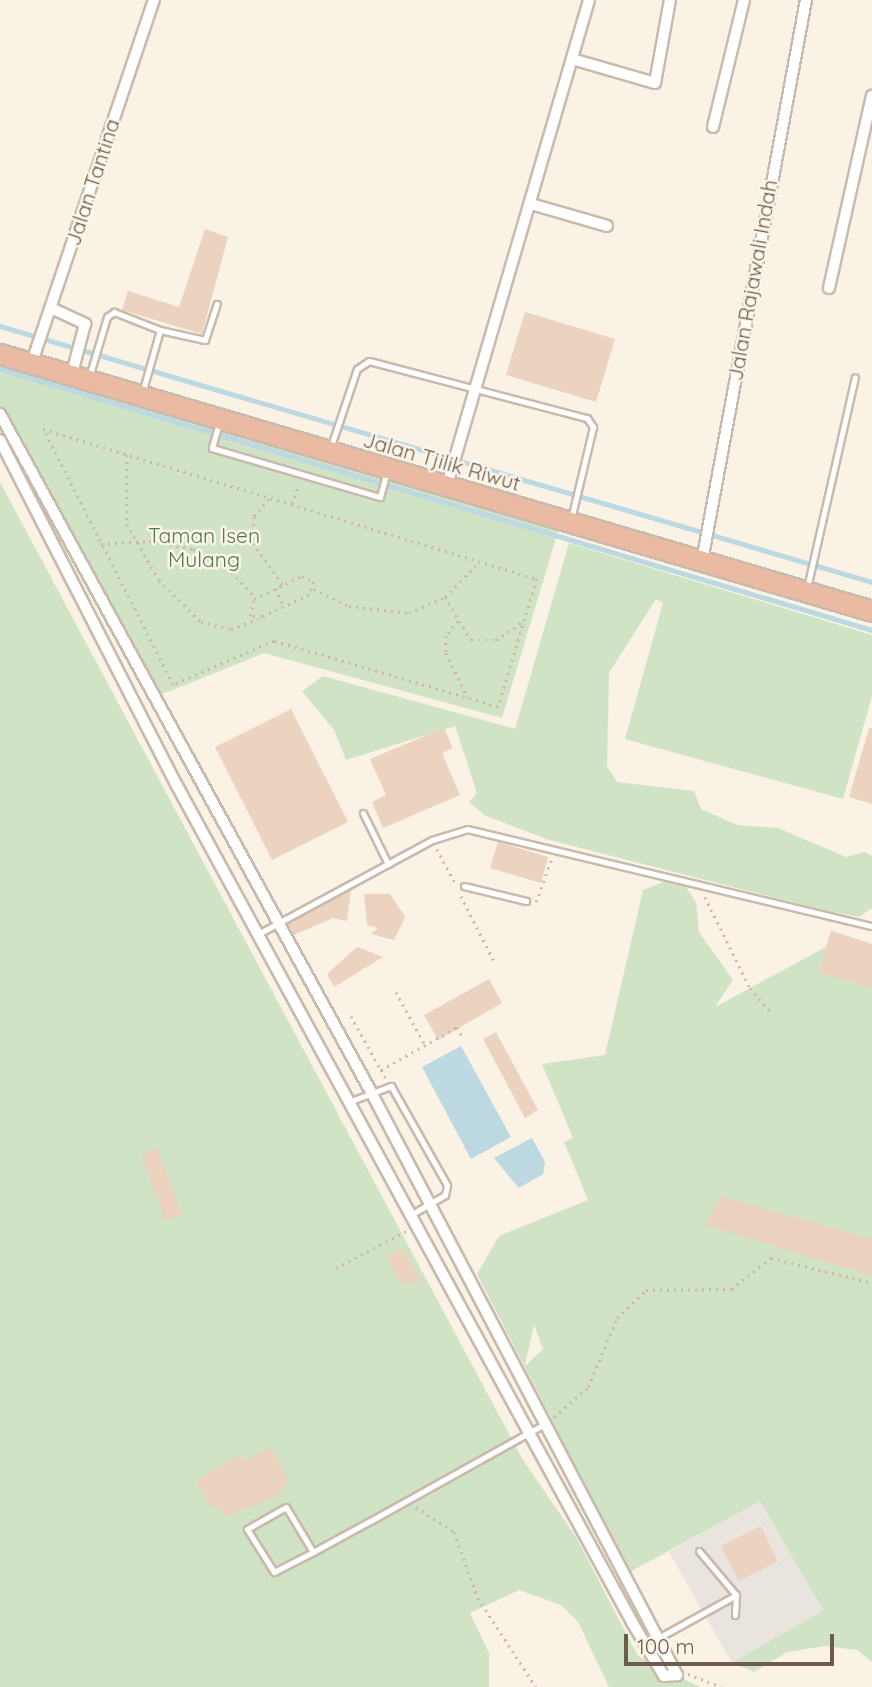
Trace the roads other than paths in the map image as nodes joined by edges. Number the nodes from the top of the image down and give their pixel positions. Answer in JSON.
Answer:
{"nodes":[{"id":1,"x":154,"y":0,"type":"edge"},
{"id":2,"x":589,"y":0,"type":"edge"},
{"id":3,"x":670,"y":0,"type":"edge"},
{"id":4,"x":744,"y":0,"type":"edge"},
{"id":5,"x":806,"y":0,"type":"edge"},
{"id":6,"x":572,"y":59,"type":"junction"},
{"id":7,"x":872,"y":96,"type":"edge"},
{"id":8,"x":713,"y":127,"type":"dead end"},
{"id":9,"x":531,"y":204,"type":"junction"},
{"id":10,"x":607,"y":226,"type":"dead end"},
{"id":11,"x":829,"y":288,"type":"dead end"},
{"id":12,"x":217,"y":303,"type":"dead end"},
{"id":13,"x":51,"y":308,"type":"junction"},
{"id":14,"x":160,"y":330,"type":"junction"},
{"id":15,"x":0,"y":354,"type":"edge"},
{"id":16,"x":32,"y":365,"type":"junction"},
{"id":17,"x":855,"y":377,"type":"dead end"},
{"id":18,"x":79,"y":379,"type":"junction"},
{"id":19,"x":479,"y":388,"type":"junction"},
{"id":20,"x":141,"y":396,"type":"junction"},
{"id":21,"x":0,"y":414,"type":"edge"},
{"id":22,"x":220,"y":419,"type":"junction"},
{"id":23,"x":0,"y":440,"type":"edge"},
{"id":24,"x":329,"y":452,"type":"junction"},
{"id":25,"x":387,"y":468,"type":"junction"},
{"id":26,"x":447,"y":485,"type":"junction"},
{"id":27,"x":570,"y":522,"type":"junction"},
{"id":28,"x":702,"y":561,"type":"junction"},
{"id":29,"x":807,"y":591,"type":"junction"},
{"id":30,"x":872,"y":611,"type":"edge"},
{"id":31,"x":363,"y":813,"type":"dead end"},
{"id":32,"x":388,"y":864,"type":"junction"},
{"id":33,"x":464,"y":886,"type":"dead end"},
{"id":34,"x":526,"y":901,"type":"road end"},
{"id":35,"x":280,"y":922,"type":"junction"},
{"id":36,"x":872,"y":926,"type":"edge"},
{"id":37,"x":260,"y":933,"type":"junction"},
{"id":38,"x":370,"y":1090,"type":"junction"},
{"id":39,"x":351,"y":1101,"type":"junction"},
{"id":40,"x":428,"y":1205,"type":"junction"},
{"id":41,"x":415,"y":1219,"type":"junction"},
{"id":42,"x":546,"y":1423,"type":"junction"},
{"id":43,"x":530,"y":1432,"type":"junction"},
{"id":44,"x":699,"y":1551,"type":"dead end"},
{"id":45,"x":313,"y":1552,"type":"junction"},
{"id":46,"x":736,"y":1595,"type":"junction"},
{"id":47,"x":735,"y":1615,"type":"dead end"},
{"id":48,"x":660,"y":1636,"type":"junction"}],
"edges":[{"from":1,"to":13,"type":"street","name":"Jalan Tantina"},
{"from":2,"to":6,"type":"street"},
{"from":3,"to":6,"type":"street"},
{"from":4,"to":8,"type":"street"},
{"from":5,"to":28,"type":"street","name":"Jalan Rajawali Indah"},
{"from":6,"to":9,"type":"street"},
{"from":7,"to":11,"type":"street"},
{"from":9,"to":10,"type":"street"},
{"from":9,"to":19,"type":"street"},
{"from":12,"to":14,"type":"lane"},
{"from":13,"to":16,"type":"street","name":"Jalan Tantina"},
{"from":13,"to":18,"type":"street"},
{"from":14,"to":18,"type":"lane"},
{"from":14,"to":20,"type":"lane"},
{"from":15,"to":16,"type":"highway","name":"Jalan Tjilik Riwut"},
{"from":16,"to":18,"type":"highway","name":"Jalan Tjilik Riwut"},
{"from":17,"to":29,"type":"lane"},
{"from":18,"to":20,"type":"highway","name":"Jalan Tjilik Riwut"},
{"from":19,"to":24,"type":"lane"},
{"from":19,"to":26,"type":"street"},
{"from":19,"to":27,"type":"lane"},
{"from":20,"to":22,"type":"highway","name":"Jalan Tjilik Riwut"},
{"from":21,"to":35,"type":"street"},
{"from":22,"to":24,"type":"highway","name":"Jalan Tjilik Riwut"},
{"from":22,"to":25,"type":"lane"},
{"from":23,"to":37,"type":"street"},
{"from":24,"to":25,"type":"highway","name":"Jalan Tjilik Riwut"},
{"from":25,"to":26,"type":"highway","name":"Jalan Tjilik Riwut"},
{"from":26,"to":27,"type":"highway","name":"Jalan Tjilik Riwut"},
{"from":27,"to":28,"type":"highway","name":"Jalan Tjilik Riwut"},
{"from":28,"to":29,"type":"highway","name":"Jalan Tjilik Riwut"},
{"from":29,"to":30,"type":"highway","name":"Jalan Tjilik Riwut"},
{"from":31,"to":32,"type":"lane"},
{"from":32,"to":35,"type":"lane"},
{"from":32,"to":36,"type":"lane"},
{"from":33,"to":34,"type":"lane"},
{"from":35,"to":37,"type":"lane"},
{"from":35,"to":38,"type":"street"},
{"from":37,"to":39,"type":"street"},
{"from":38,"to":39,"type":"lane"},
{"from":38,"to":40,"type":"street"},
{"from":38,"to":40,"type":"lane"},
{"from":39,"to":41,"type":"street"},
{"from":40,"to":41,"type":"lane"},
{"from":40,"to":42,"type":"street"},
{"from":41,"to":43,"type":"street"},
{"from":42,"to":43,"type":"lane"},
{"from":42,"to":48,"type":"street"},
{"from":43,"to":45,"type":"lane"},
{"from":43,"to":48,"type":"street"},
{"from":44,"to":46,"type":"lane"},
{"from":45,"to":45,"type":"lane"},
{"from":46,"to":47,"type":"lane"},
{"from":46,"to":48,"type":"lane"}]}
